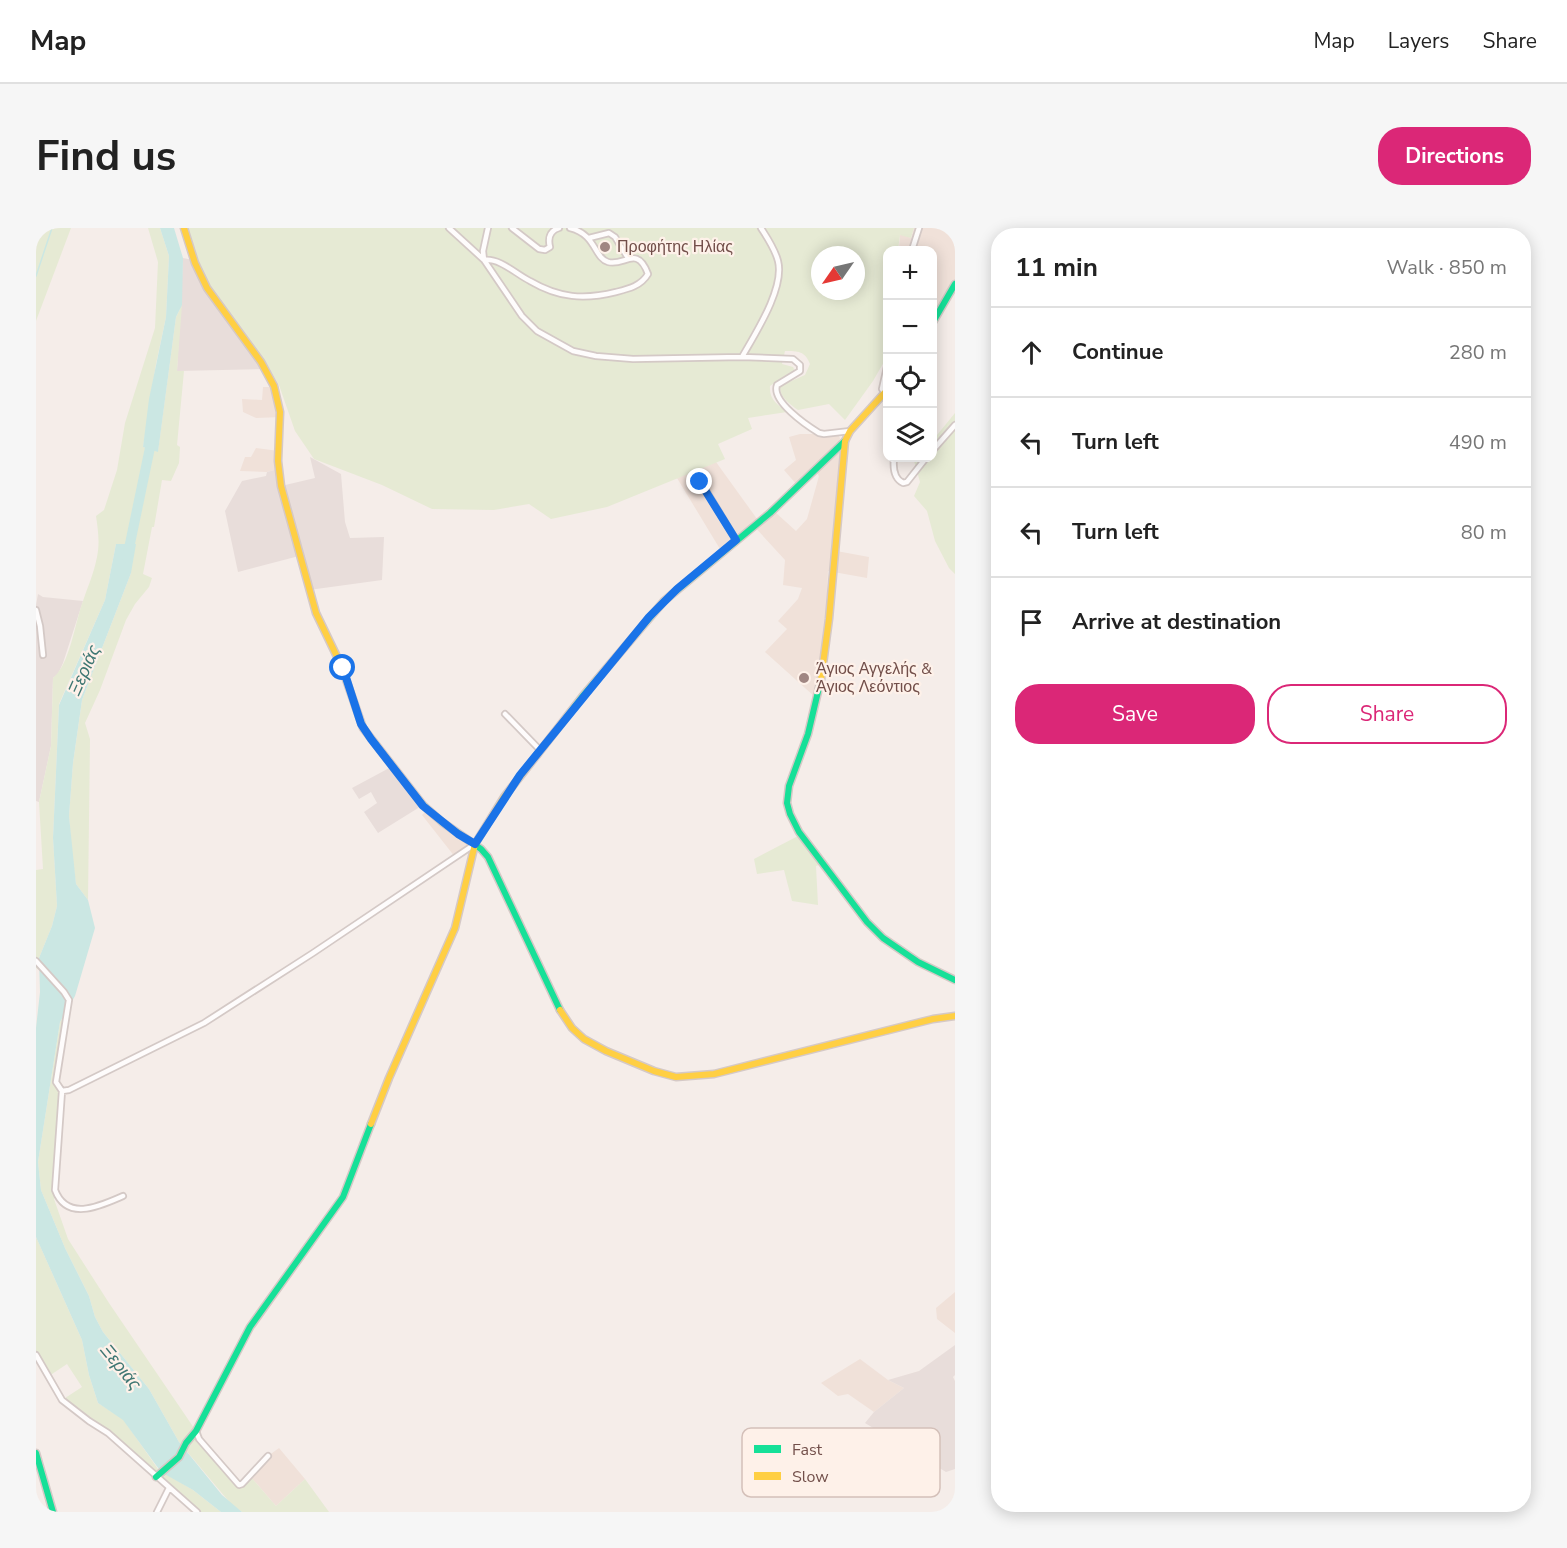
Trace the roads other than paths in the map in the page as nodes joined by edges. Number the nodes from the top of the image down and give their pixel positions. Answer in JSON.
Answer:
{"nodes":[{"id":1,"x":184,"y":228,"type":"edge"},
{"id":2,"x":449,"y":228,"type":"edge"},
{"id":3,"x":488,"y":228,"type":"edge"},
{"id":4,"x":512,"y":228,"type":"edge"},
{"id":5,"x":559,"y":228,"type":"edge"},
{"id":6,"x":570,"y":228,"type":"edge"},
{"id":7,"x":761,"y":228,"type":"edge"},
{"id":8,"x":919,"y":228,"type":"edge"},
{"id":9,"x":589,"y":238,"type":"junction"},
{"id":10,"x":913,"y":246,"type":"edge"},
{"id":11,"x":628,"y":258,"type":"junction"},
{"id":12,"x":484,"y":260,"type":"junction"},
{"id":13,"x":955,"y":284,"type":"edge"},
{"id":14,"x":937,"y":315,"type":"edge"},
{"id":15,"x":742,"y":357,"type":"junction"},
{"id":16,"x":883,"y":396,"type":"edge"},
{"id":17,"x":955,"y":425,"type":"edge"},
{"id":18,"x":850,"y":431,"type":"junction"},
{"id":19,"x":845,"y":441,"type":"junction"},
{"id":20,"x":937,"y":445,"type":"edge"},
{"id":21,"x":894,"y":462,"type":"edge"},
{"id":22,"x":923,"y":462,"type":"edge"},
{"id":23,"x":700,"y":482,"type":"dead end"},
{"id":24,"x":736,"y":540,"type":"junction"},
{"id":25,"x":36,"y":610,"type":"edge"},
{"id":26,"x":43,"y":655,"type":"dead end"},
{"id":27,"x":505,"y":714,"type":"dead end"},
{"id":28,"x":540,"y":750,"type":"junction"},
{"id":29,"x":475,"y":844,"type":"junction"},
{"id":30,"x":36,"y":961,"type":"edge"},
{"id":31,"x":955,"y":980,"type":"edge"},
{"id":32,"x":955,"y":1016,"type":"edge"},
{"id":33,"x":62,"y":1091,"type":"junction"},
{"id":34,"x":123,"y":1196,"type":"dead end"},
{"id":35,"x":36,"y":1355,"type":"edge"},
{"id":36,"x":196,"y":1431,"type":"junction"},
{"id":37,"x":36,"y":1453,"type":"edge"},
{"id":38,"x":268,"y":1456,"type":"dead end"},
{"id":39,"x":156,"y":1477,"type":"junction"},
{"id":40,"x":169,"y":1488,"type":"junction"},
{"id":41,"x":53,"y":1512,"type":"edge"},
{"id":42,"x":158,"y":1512,"type":"edge"},
{"id":43,"x":197,"y":1512,"type":"edge"}],
"edges":[{"from":1,"to":29,"type":"street"},
{"from":2,"to":12,"type":"street"},
{"from":3,"to":12,"type":"street"},
{"from":4,"to":5,"type":"street"},
{"from":6,"to":9,"type":"street"},
{"from":7,"to":15,"type":"street"},
{"from":8,"to":10,"type":"street"},
{"from":9,"to":11,"type":"street"},
{"from":9,"to":11,"type":"street"},
{"from":11,"to":12,"type":"street"},
{"from":12,"to":15,"type":"street"},
{"from":13,"to":14,"type":"street"},
{"from":15,"to":18,"type":"street"},
{"from":16,"to":18,"type":"street"},
{"from":17,"to":20,"type":"street"},
{"from":18,"to":19,"type":"street"},
{"from":19,"to":24,"type":"street"},
{"from":19,"to":31,"type":"street"},
{"from":21,"to":22,"type":"street"},
{"from":23,"to":24,"type":"street"},
{"from":24,"to":28,"type":"street"},
{"from":25,"to":26,"type":"street"},
{"from":27,"to":28,"type":"street"},
{"from":28,"to":29,"type":"street"},
{"from":29,"to":32,"type":"street"},
{"from":29,"to":33,"type":"street"},
{"from":29,"to":36,"type":"street"},
{"from":30,"to":33,"type":"street"},
{"from":33,"to":34,"type":"street"},
{"from":35,"to":39,"type":"street"},
{"from":36,"to":38,"type":"street"},
{"from":36,"to":39,"type":"street"},
{"from":37,"to":41,"type":"street"},
{"from":39,"to":40,"type":"street"},
{"from":40,"to":42,"type":"street"},
{"from":40,"to":43,"type":"street"}]}
